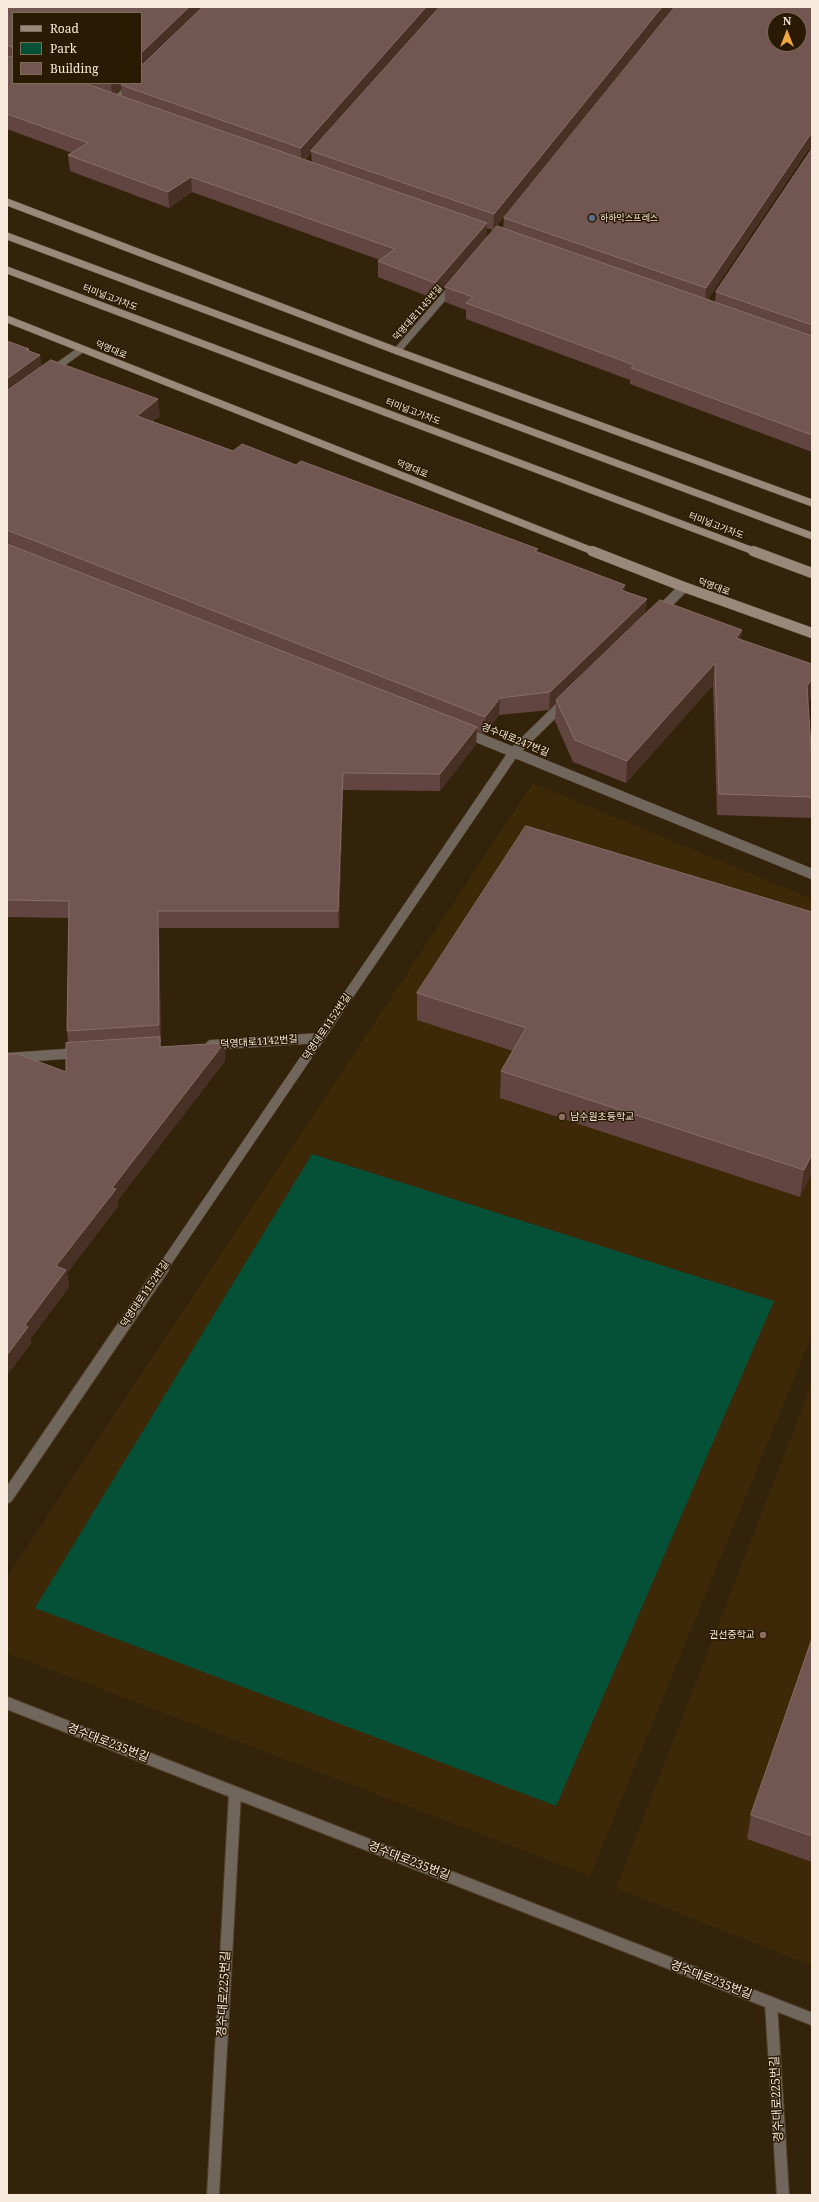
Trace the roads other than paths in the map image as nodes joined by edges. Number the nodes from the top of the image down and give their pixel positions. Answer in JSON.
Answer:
{"nodes":[{"id":1,"x":132,"y":84,"type":"edge"},
{"id":2,"x":113,"y":103,"type":"edge"},
{"id":3,"x":7,"y":202,"type":"edge"},
{"id":4,"x":7,"y":236,"type":"edge"},
{"id":5,"x":7,"y":270,"type":"edge"},
{"id":6,"x":459,"y":279,"type":"edge"},
{"id":7,"x":7,"y":319,"type":"edge"},
{"id":8,"x":82,"y":349,"type":"junction"},
{"id":9,"x":397,"y":351,"type":"junction"},
{"id":10,"x":45,"y":376,"type":"edge"},
{"id":11,"x":812,"y":503,"type":"edge"},
{"id":12,"x":812,"y":536,"type":"edge"},
{"id":13,"x":812,"y":573,"type":"edge"},
{"id":14,"x":684,"y":587,"type":"junction"},
{"id":15,"x":650,"y":620,"type":"edge"},
{"id":16,"x":812,"y":633,"type":"edge"},
{"id":17,"x":571,"y":697,"type":"edge"},
{"id":18,"x":456,"y":729,"type":"edge"},
{"id":19,"x":514,"y":752,"type":"junction"},
{"id":20,"x":812,"y":874,"type":"edge"},
{"id":21,"x":320,"y":1038,"type":"junction"},
{"id":22,"x":202,"y":1046,"type":"edge"},
{"id":23,"x":93,"y":1052,"type":"edge"},
{"id":24,"x":7,"y":1058,"type":"edge"},
{"id":25,"x":7,"y":1497,"type":"edge"},
{"id":26,"x":7,"y":1703,"type":"edge"},
{"id":27,"x":235,"y":1793,"type":"junction"},
{"id":28,"x":771,"y":2003,"type":"junction"},
{"id":29,"x":812,"y":2019,"type":"edge"},
{"id":30,"x":214,"y":2195,"type":"edge"},
{"id":31,"x":783,"y":2195,"type":"edge"}],
"edges":[{"from":1,"to":2,"type":"street"},
{"from":3,"to":9,"type":"main road"},
{"from":4,"to":12,"type":"main road"},
{"from":5,"to":13,"type":"main road","name":"터미널고가차도"},
{"from":6,"to":9,"type":"street","name":"덕영대로1145번길"},
{"from":7,"to":8,"type":"main road","name":"덕영대로"},
{"from":8,"to":10,"type":"street"},
{"from":8,"to":14,"type":"main road","name":"덕영대로"},
{"from":9,"to":11,"type":"main road"},
{"from":14,"to":15,"type":"street"},
{"from":14,"to":16,"type":"main road","name":"덕영대로"},
{"from":17,"to":19,"type":"street","name":"덕영대로1152번길"},
{"from":18,"to":19,"type":"street","name":"경수대로247번길"},
{"from":19,"to":20,"type":"street","name":"경수대로247번길"},
{"from":19,"to":21,"type":"street","name":"덕영대로1152번길"},
{"from":21,"to":22,"type":"street","name":"덕영대로1142번길"},
{"from":21,"to":25,"type":"street","name":"덕영대로1152번길"},
{"from":23,"to":24,"type":"street"},
{"from":26,"to":27,"type":"street","name":"경수대로235번길"},
{"from":27,"to":28,"type":"street","name":"경수대로235번길"},
{"from":27,"to":30,"type":"street","name":"경수대로225번길"},
{"from":28,"to":29,"type":"street","name":"경수대로235번길"},
{"from":28,"to":31,"type":"street","name":"경수대로225번길"}]}
